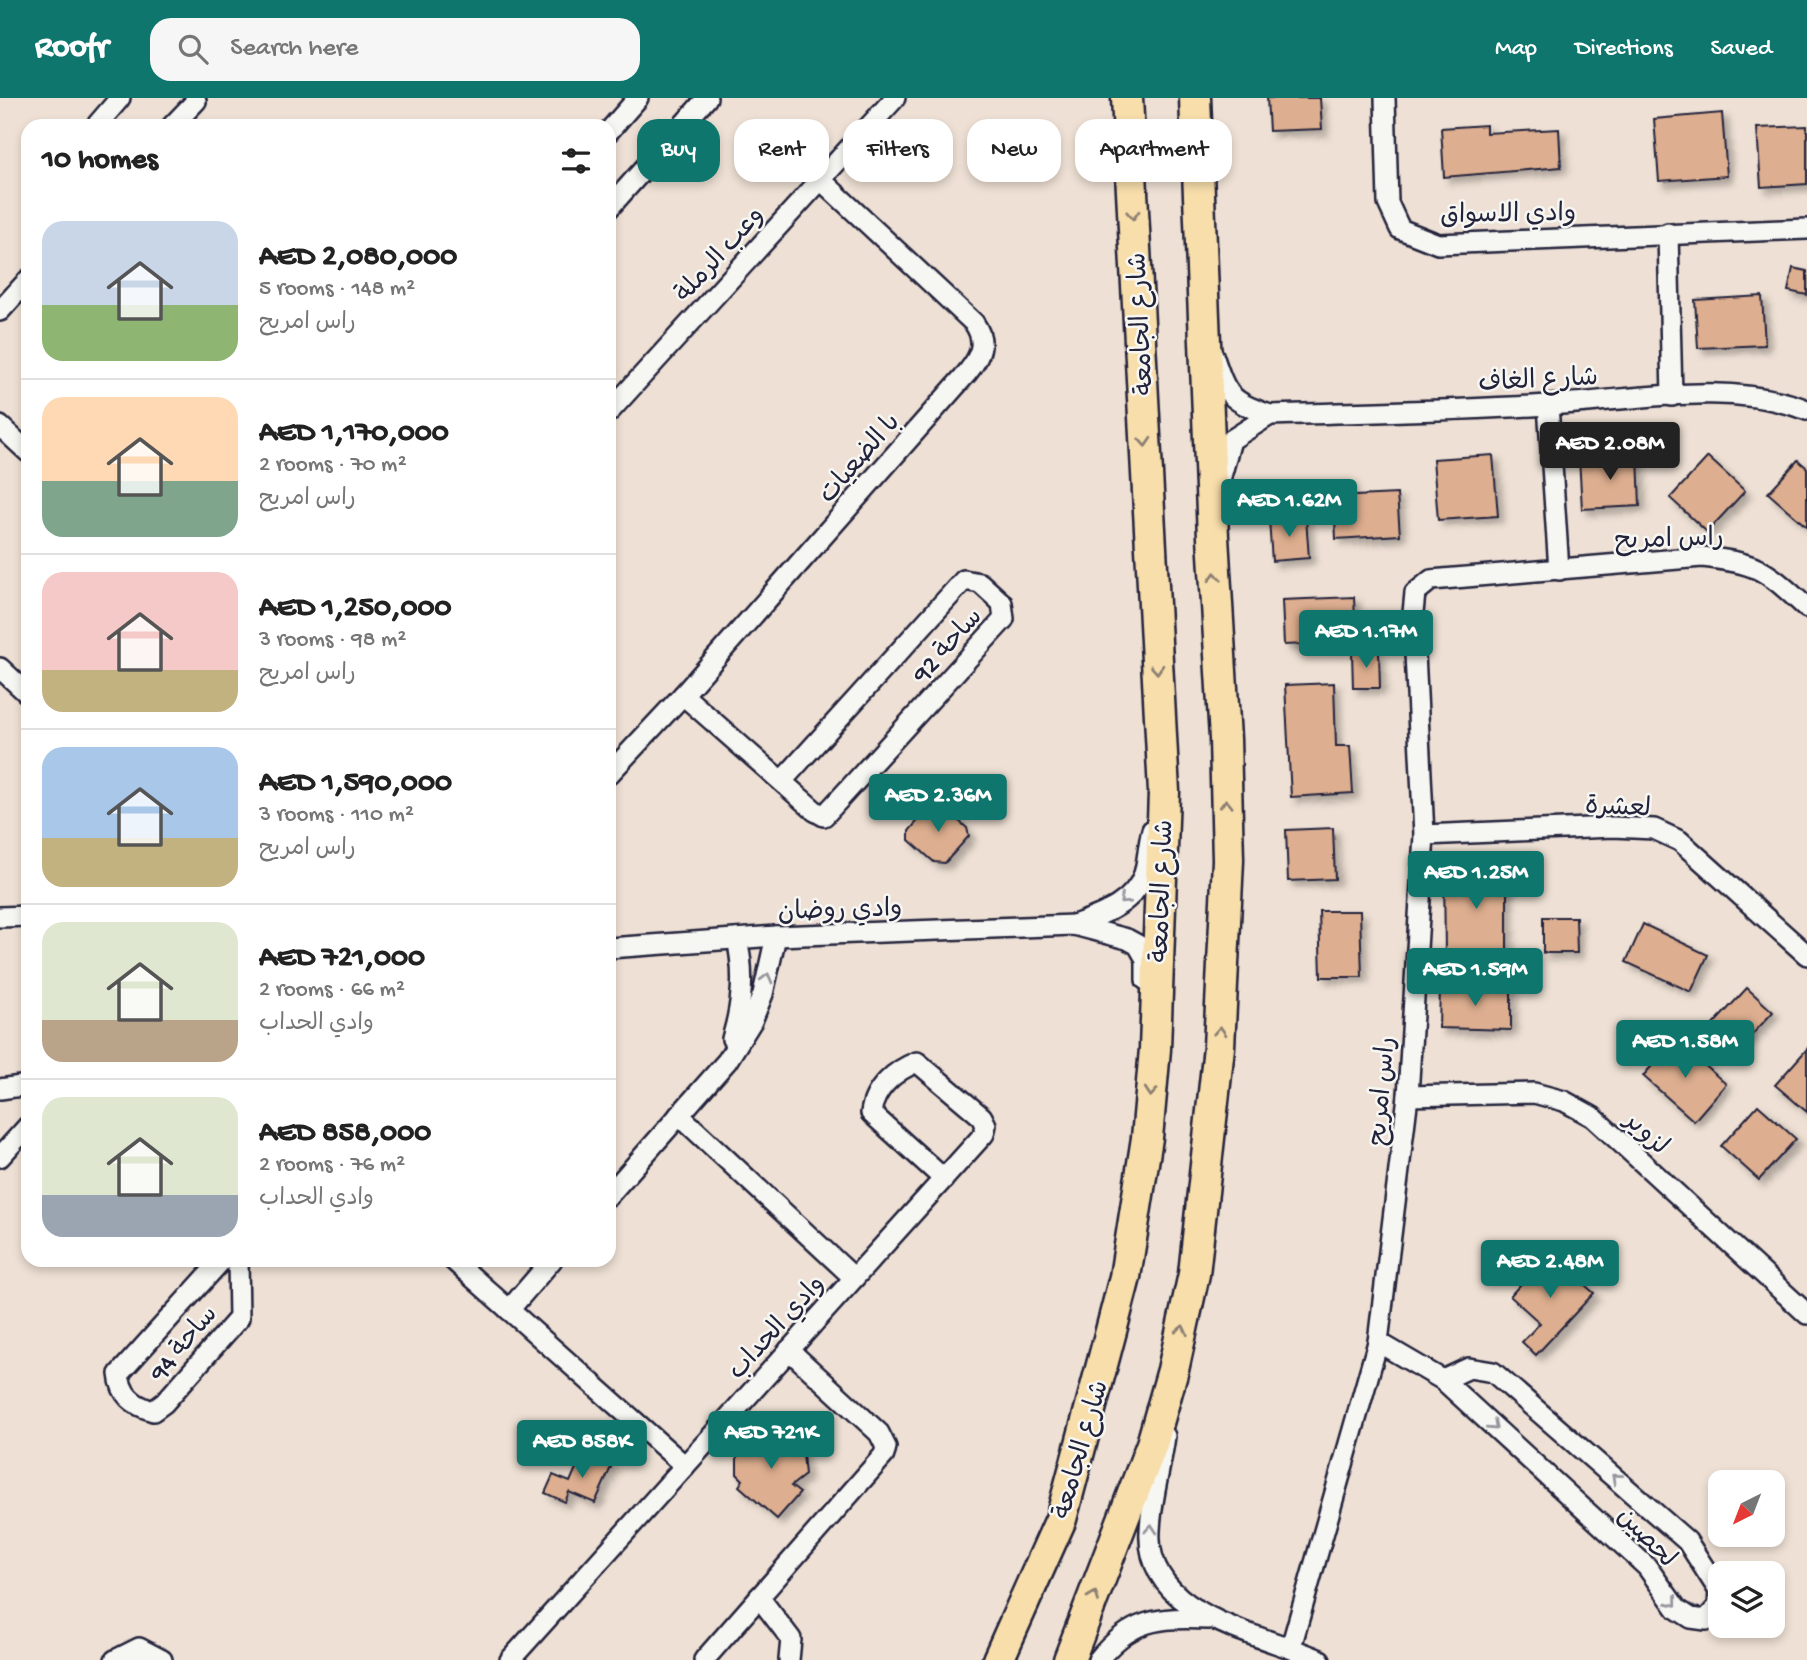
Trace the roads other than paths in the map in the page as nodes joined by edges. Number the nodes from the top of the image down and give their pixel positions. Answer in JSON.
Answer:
{"nodes":[{"id":1,"x":120,"y":98,"type":"edge"},
{"id":2,"x":195,"y":98,"type":"edge"},
{"id":3,"x":638,"y":98,"type":"edge"},
{"id":4,"x":707,"y":98,"type":"edge"},
{"id":5,"x":895,"y":98,"type":"edge"},
{"id":6,"x":1127,"y":98,"type":"edge"},
{"id":7,"x":1195,"y":98,"type":"edge"},
{"id":8,"x":1385,"y":98,"type":"edge"},
{"id":9,"x":102,"y":119,"type":"edge"},
{"id":10,"x":179,"y":119,"type":"edge"},
{"id":11,"x":616,"y":123,"type":"edge"},
{"id":12,"x":829,"y":170,"type":"edge"},
{"id":13,"x":818,"y":182,"type":"edge"},
{"id":14,"x":824,"y":182,"type":"edge"},
{"id":15,"x":616,"y":200,"type":"edge"},
{"id":16,"x":1807,"y":229,"type":"edge"},
{"id":17,"x":1668,"y":233,"type":"junction"},
{"id":18,"x":21,"y":288,"type":"edge"},
{"id":19,"x":0,"y":312,"type":"edge"},
{"id":20,"x":1204,"y":328,"type":"junction"},
{"id":21,"x":1672,"y":396,"type":"junction"},
{"id":22,"x":616,"y":404,"type":"edge"},
{"id":23,"x":1548,"y":405,"type":"junction"},
{"id":24,"x":1807,"y":410,"type":"edge"},
{"id":25,"x":1270,"y":415,"type":"junction"},
{"id":26,"x":0,"y":426,"type":"edge"},
{"id":27,"x":21,"y":446,"type":"edge"},
{"id":28,"x":1213,"y":537,"type":"junction"},
{"id":29,"x":1559,"y":570,"type":"junction"},
{"id":30,"x":1807,"y":608,"type":"edge"},
{"id":31,"x":0,"y":668,"type":"edge"},
{"id":32,"x":21,"y":688,"type":"edge"},
{"id":33,"x":683,"y":695,"type":"junction"},
{"id":34,"x":616,"y":767,"type":"edge"},
{"id":35,"x":782,"y":781,"type":"junction"},
{"id":36,"x":1164,"y":792,"type":"junction"},
{"id":37,"x":1424,"y":835,"type":"junction"},
{"id":38,"x":21,"y":916,"type":"edge"},
{"id":39,"x":0,"y":917,"type":"edge"},
{"id":40,"x":1074,"y":925,"type":"junction"},
{"id":41,"x":776,"y":936,"type":"junction"},
{"id":42,"x":737,"y":939,"type":"junction"},
{"id":43,"x":616,"y":948,"type":"edge"},
{"id":44,"x":1807,"y":955,"type":"edge"},
{"id":45,"x":1155,"y":1049,"type":"junction"},
{"id":46,"x":727,"y":1060,"type":"junction"},
{"id":47,"x":21,"y":1086,"type":"edge"},
{"id":48,"x":0,"y":1089,"type":"edge"},
{"id":49,"x":1408,"y":1096,"type":"junction"},
{"id":50,"x":679,"y":1115,"type":"junction"},
{"id":51,"x":21,"y":1134,"type":"edge"},
{"id":52,"x":0,"y":1157,"type":"edge"},
{"id":53,"x":944,"y":1179,"type":"junction"},
{"id":54,"x":616,"y":1187,"type":"edge"},
{"id":55,"x":216,"y":1267,"type":"edge"},
{"id":56,"x":238,"y":1267,"type":"edge"},
{"id":57,"x":461,"y":1267,"type":"edge"},
{"id":58,"x":546,"y":1267,"type":"edge"},
{"id":59,"x":854,"y":1278,"type":"junction"},
{"id":60,"x":509,"y":1310,"type":"junction"},
{"id":61,"x":1807,"y":1314,"type":"edge"},
{"id":62,"x":1378,"y":1342,"type":"junction"},
{"id":63,"x":789,"y":1350,"type":"junction"},
{"id":64,"x":1443,"y":1380,"type":"junction"},
{"id":65,"x":1166,"y":1396,"type":"junction"},
{"id":66,"x":685,"y":1466,"type":"junction"},
{"id":67,"x":759,"y":1598,"type":"junction"},
{"id":68,"x":1211,"y":1619,"type":"junction"},
{"id":69,"x":1292,"y":1647,"type":"junction"},
{"id":70,"x":1004,"y":1652,"type":"edge"},
{"id":71,"x":115,"y":1660,"type":"edge"},
{"id":72,"x":162,"y":1660,"type":"edge"},
{"id":73,"x":510,"y":1660,"type":"edge"},
{"id":74,"x":704,"y":1660,"type":"edge"},
{"id":75,"x":789,"y":1660,"type":"edge"},
{"id":76,"x":1069,"y":1660,"type":"edge"},
{"id":77,"x":1098,"y":1660,"type":"edge"},
{"id":78,"x":1321,"y":1660,"type":"edge"}],
"edges":[{"from":1,"to":9,"type":"street"},
{"from":2,"to":10,"type":"street"},
{"from":3,"to":11,"type":"street"},
{"from":4,"to":15,"type":"street"},
{"from":5,"to":12,"type":"street","name":"وعب الرملة"},
{"from":6,"to":36,"type":"main road","name":"شارع الجامعة","one_way":true},
{"from":7,"to":20,"type":"main road"},
{"from":8,"to":17,"type":"street","name":"وادي الاسواق"},
{"from":13,"to":22,"type":"street","name":"وعب الرملة"},
{"from":14,"to":33,"type":"street","name":"با الضعيات"},
{"from":16,"to":17,"type":"street","name":"وادي الاسواق"},
{"from":17,"to":21,"type":"street"},
{"from":18,"to":19,"type":"street"},
{"from":20,"to":25,"type":"street","name":"شارع الغاف"},
{"from":20,"to":28,"type":"main road"},
{"from":21,"to":23,"type":"street","name":"شارع الغاف"},
{"from":21,"to":24,"type":"street","name":"شارع الغاف"},
{"from":23,"to":25,"type":"street","name":"شارع الغاف"},
{"from":23,"to":29,"type":"street"},
{"from":25,"to":28,"type":"street"},
{"from":26,"to":27,"type":"street"},
{"from":65,"to":28,"type":"main road","one_way":true},
{"from":29,"to":30,"type":"street","name":"راس امريح"},
{"from":29,"to":37,"type":"street","name":"راس امريح"},
{"from":31,"to":32,"type":"street"},
{"from":33,"to":34,"type":"street","name":"با الضعيات"},
{"from":33,"to":35,"type":"street","name":"ساحة 92"},
{"from":35,"to":35,"type":"street","name":"ساحة 92"},
{"from":36,"to":40,"type":"street","name":"وادي روضان","one_way":true},
{"from":36,"to":45,"type":"main road","name":"شارع الجامعة"},
{"from":37,"to":44,"type":"street","name":"لعشرة"},
{"from":37,"to":49,"type":"street","name":"راس امريح"},
{"from":38,"to":39,"type":"street"},
{"from":40,"to":41,"type":"street","name":"وادي روضان"},
{"from":40,"to":45,"type":"street","name":"وادي روضان"},
{"from":41,"to":42,"type":"street","name":"وادي روضان"},
{"from":46,"to":41,"type":"street","one_way":true},
{"from":42,"to":43,"type":"street","name":"وادي روضان"},
{"from":42,"to":46,"type":"street"},
{"from":45,"to":70,"type":"main road","name":"شارع الجامعة","one_way":true},
{"from":46,"to":50,"type":"street"},
{"from":47,"to":48,"type":"street"},
{"from":49,"to":61,"type":"street","name":"لزوير"},
{"from":49,"to":62,"type":"street","name":"راس امريح"},
{"from":50,"to":54,"type":"street"},
{"from":50,"to":59,"type":"street","name":"وادي الحداب"},
{"from":51,"to":52,"type":"street"},
{"from":53,"to":53,"type":"street","name":"وادي الحداب"},
{"from":53,"to":59,"type":"street","name":"وادي الحداب"},
{"from":55,"to":56,"type":"street","name":"ساحة 94"},
{"from":57,"to":60,"type":"street"},
{"from":58,"to":60,"type":"street"},
{"from":59,"to":63,"type":"street","name":"وادي الحداب"},
{"from":60,"to":66,"type":"street"},
{"from":62,"to":64,"type":"street","name":"لحصين"},
{"from":62,"to":69,"type":"street","name":"راس امريح"},
{"from":63,"to":66,"type":"street","name":"وادي الحداب"},
{"from":63,"to":67,"type":"street"},
{"from":64,"to":64,"type":"street","name":"لحصين","one_way":true},
{"from":68,"to":65,"type":"street","one_way":true},
{"from":76,"to":65,"type":"main road","one_way":true},
{"from":66,"to":73,"type":"street","name":"وادي الحداب"},
{"from":67,"to":74,"type":"street"},
{"from":67,"to":75,"type":"street"},
{"from":68,"to":69,"type":"street"},
{"from":68,"to":77,"type":"street"},
{"from":69,"to":78,"type":"street"},
{"from":71,"to":72,"type":"street"}]}
